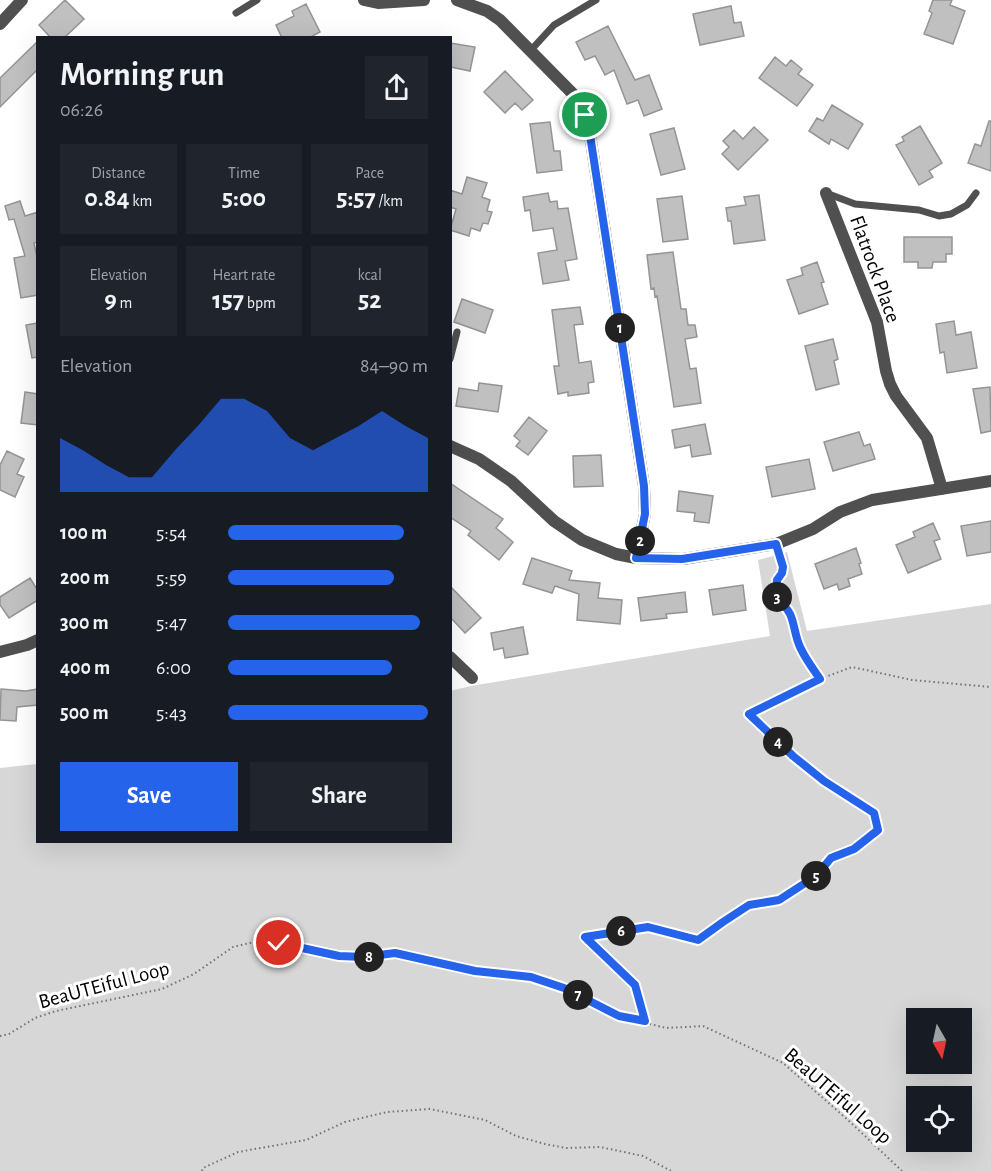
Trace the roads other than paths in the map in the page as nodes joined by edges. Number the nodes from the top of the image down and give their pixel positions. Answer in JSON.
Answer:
{"nodes":[{"id":1,"x":22,"y":0,"type":"edge"},
{"id":2,"x":257,"y":0,"type":"edge"},
{"id":3,"x":364,"y":0,"type":"edge"},
{"id":4,"x":424,"y":0,"type":"edge"},
{"id":5,"x":457,"y":0,"type":"edge"},
{"id":6,"x":596,"y":0,"type":"edge"},
{"id":7,"x":236,"y":13,"type":"dead end"},
{"id":8,"x":0,"y":24,"type":"edge"},
{"id":9,"x":531,"y":50,"type":"junction"},
{"id":10,"x":826,"y":193,"type":"joint"},
{"id":11,"x":976,"y":193,"type":"dead end"},
{"id":12,"x":457,"y":332,"type":"dead end"},
{"id":13,"x":452,"y":351,"type":"edge"},
{"id":14,"x":452,"y":447,"type":"edge"},
{"id":15,"x":991,"y":481,"type":"edge"},
{"id":16,"x":942,"y":489,"type":"junction"},
{"id":17,"x":636,"y":558,"type":"junction"},
{"id":18,"x":36,"y":641,"type":"edge"},
{"id":19,"x":0,"y":652,"type":"edge"},
{"id":20,"x":452,"y":659,"type":"edge"},
{"id":21,"x":472,"y":678,"type":"dead end"}],
"edges":[{"from":1,"to":8,"type":"street"},
{"from":2,"to":7,"type":"lane"},
{"from":3,"to":4,"type":"street"},
{"from":5,"to":9,"type":"street"},
{"from":6,"to":9,"type":"lane"},
{"from":9,"to":17,"type":"street"},
{"from":10,"to":11,"type":"lane"},
{"from":10,"to":16,"type":"street","name":"Flatrock Place"},
{"from":12,"to":13,"type":"lane"},
{"from":14,"to":17,"type":"street"},
{"from":15,"to":16,"type":"street"},
{"from":16,"to":17,"type":"street"},
{"from":18,"to":19,"type":"street"},
{"from":20,"to":21,"type":"street"}]}
